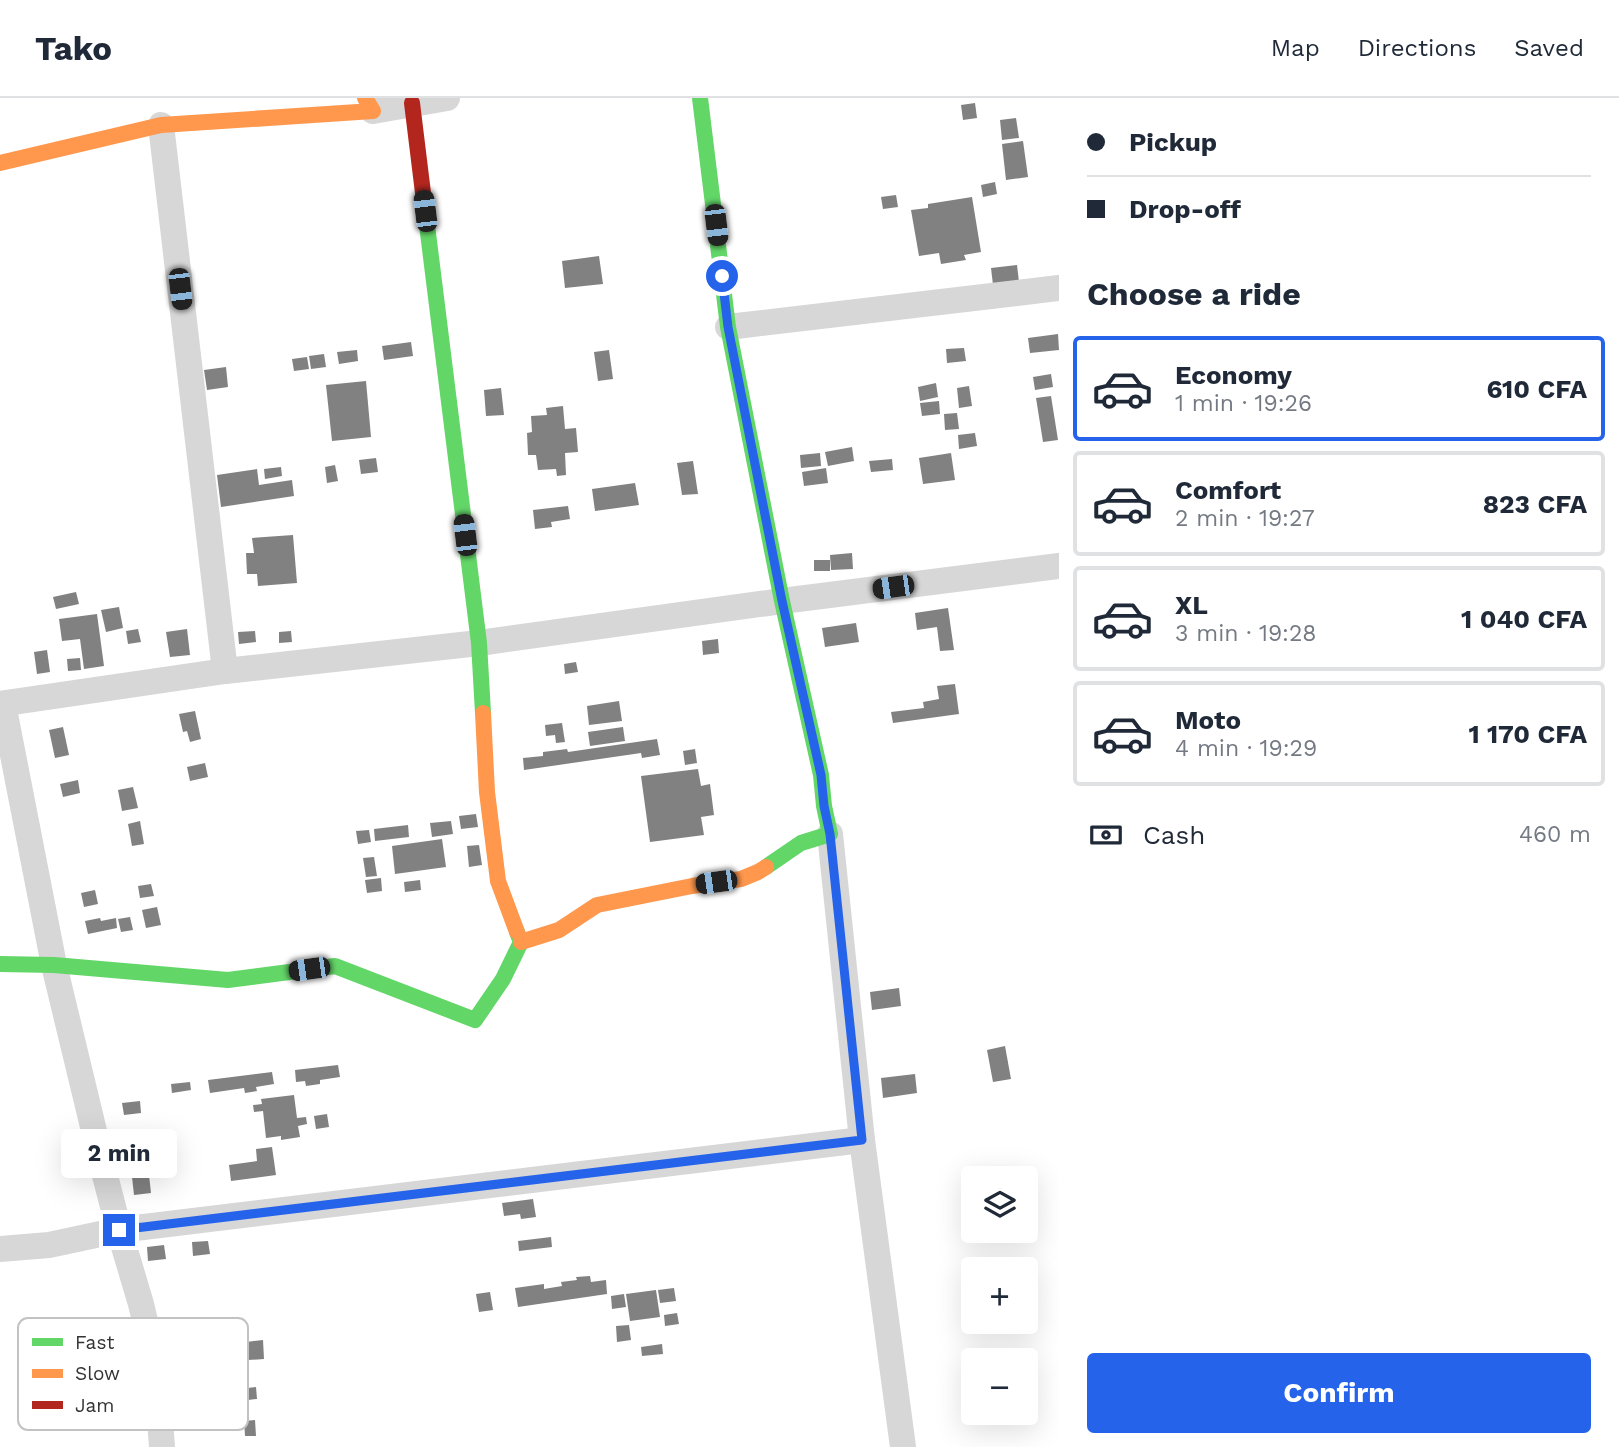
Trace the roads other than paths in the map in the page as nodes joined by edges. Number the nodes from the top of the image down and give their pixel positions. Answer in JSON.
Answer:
{"nodes":[{"id":1,"x":447,"y":98,"type":"edge"},
{"id":2,"x":700,"y":98,"type":"edge"},
{"id":3,"x":412,"y":103,"type":"junction"},
{"id":4,"x":369,"y":104,"type":"edge"},
{"id":5,"x":161,"y":125,"type":"junction"},
{"id":6,"x":0,"y":163,"type":"edge"},
{"id":7,"x":1059,"y":288,"type":"edge"},
{"id":8,"x":728,"y":327,"type":"junction"},
{"id":9,"x":1059,"y":566,"type":"edge"},
{"id":10,"x":782,"y":601,"type":"junction"},
{"id":11,"x":479,"y":643,"type":"junction"},
{"id":12,"x":225,"y":671,"type":"junction"},
{"id":13,"x":1,"y":704,"type":"edge"},
{"id":14,"x":830,"y":834,"type":"junction"},
{"id":15,"x":521,"y":942,"type":"junction"},
{"id":16,"x":0,"y":964,"type":"edge"},
{"id":17,"x":54,"y":965,"type":"junction"},
{"id":18,"x":862,"y":1140,"type":"junction"},
{"id":19,"x":119,"y":1230,"type":"junction"},
{"id":20,"x":0,"y":1249,"type":"edge"},
{"id":21,"x":144,"y":1318,"type":"edge"},
{"id":22,"x":903,"y":1447,"type":"edge"}],
"edges":[{"from":1,"to":3,"type":"street"},
{"from":2,"to":8,"type":"street"},
{"from":3,"to":4,"type":"street"},
{"from":3,"to":11,"type":"street"},
{"from":4,"to":5,"type":"street"},
{"from":5,"to":6,"type":"street"},
{"from":5,"to":12,"type":"street"},
{"from":7,"to":8,"type":"street"},
{"from":8,"to":10,"type":"street"},
{"from":9,"to":10,"type":"street"},
{"from":10,"to":11,"type":"street"},
{"from":10,"to":14,"type":"street"},
{"from":11,"to":12,"type":"street"},
{"from":11,"to":15,"type":"street"},
{"from":12,"to":13,"type":"street"},
{"from":13,"to":17,"type":"street"},
{"from":14,"to":15,"type":"street"},
{"from":14,"to":18,"type":"street"},
{"from":15,"to":17,"type":"street"},
{"from":16,"to":17,"type":"street"},
{"from":17,"to":19,"type":"street"},
{"from":18,"to":19,"type":"street"},
{"from":18,"to":22,"type":"street"},
{"from":19,"to":20,"type":"street"},
{"from":19,"to":21,"type":"street"}]}
